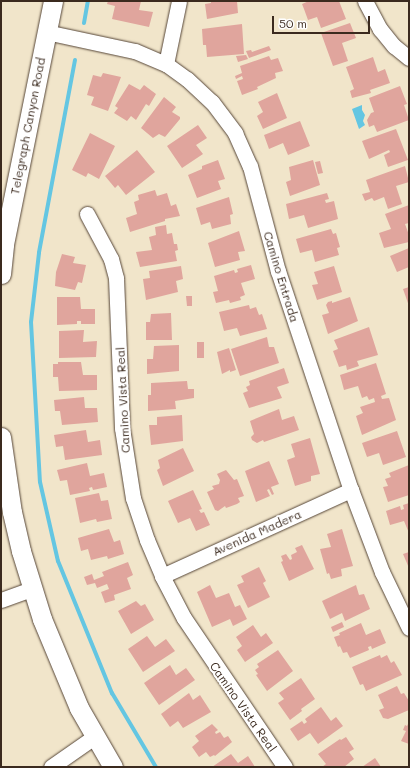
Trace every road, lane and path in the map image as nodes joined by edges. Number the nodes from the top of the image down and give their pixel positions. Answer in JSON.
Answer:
{"nodes":[{"id":1,"x":53,"y":1,"type":"edge"},
{"id":2,"x":179,"y":1,"type":"edge"},
{"id":3,"x":365,"y":1,"type":"edge"},
{"id":4,"x":46,"y":32,"type":"junction"},
{"id":5,"x":409,"y":58,"type":"edge"},
{"id":6,"x":166,"y":64,"type":"junction"},
{"id":7,"x":87,"y":214,"type":"dead end"},
{"id":8,"x":1,"y":274,"type":"edge"},
{"id":9,"x":1,"y":437,"type":"edge"},
{"id":10,"x":351,"y":490,"type":"junction"},
{"id":11,"x":162,"y":576,"type":"junction"},
{"id":12,"x":32,"y":589,"type":"junction"},
{"id":13,"x":1,"y":600,"type":"edge"},
{"id":14,"x":409,"y":628,"type":"edge"},
{"id":15,"x":94,"y":737,"type":"junction"},
{"id":16,"x":51,"y":767,"type":"edge"},
{"id":17,"x":113,"y":767,"type":"edge"},
{"id":18,"x":285,"y":767,"type":"edge"}],
"edges":[{"from":1,"to":4,"type":"street","name":"Telegraph Canyon Road"},
{"from":2,"to":6,"type":"street"},
{"from":3,"to":5,"type":"street"},
{"from":4,"to":6,"type":"street","name":"Camino Entrada"},
{"from":4,"to":8,"type":"street","name":"Telegraph Canyon Road"},
{"from":6,"to":10,"type":"street","name":"Camino Entrada"},
{"from":7,"to":11,"type":"street","name":"Camino Vista Real"},
{"from":9,"to":12,"type":"street"},
{"from":10,"to":11,"type":"street","name":"Avenida Madera"},
{"from":10,"to":14,"type":"street","name":"Camino Entrada"},
{"from":11,"to":18,"type":"street","name":"Camino Vista Real"},
{"from":12,"to":13,"type":"street"},
{"from":12,"to":15,"type":"street"},
{"from":15,"to":16,"type":"street"},
{"from":15,"to":17,"type":"street"}]}
